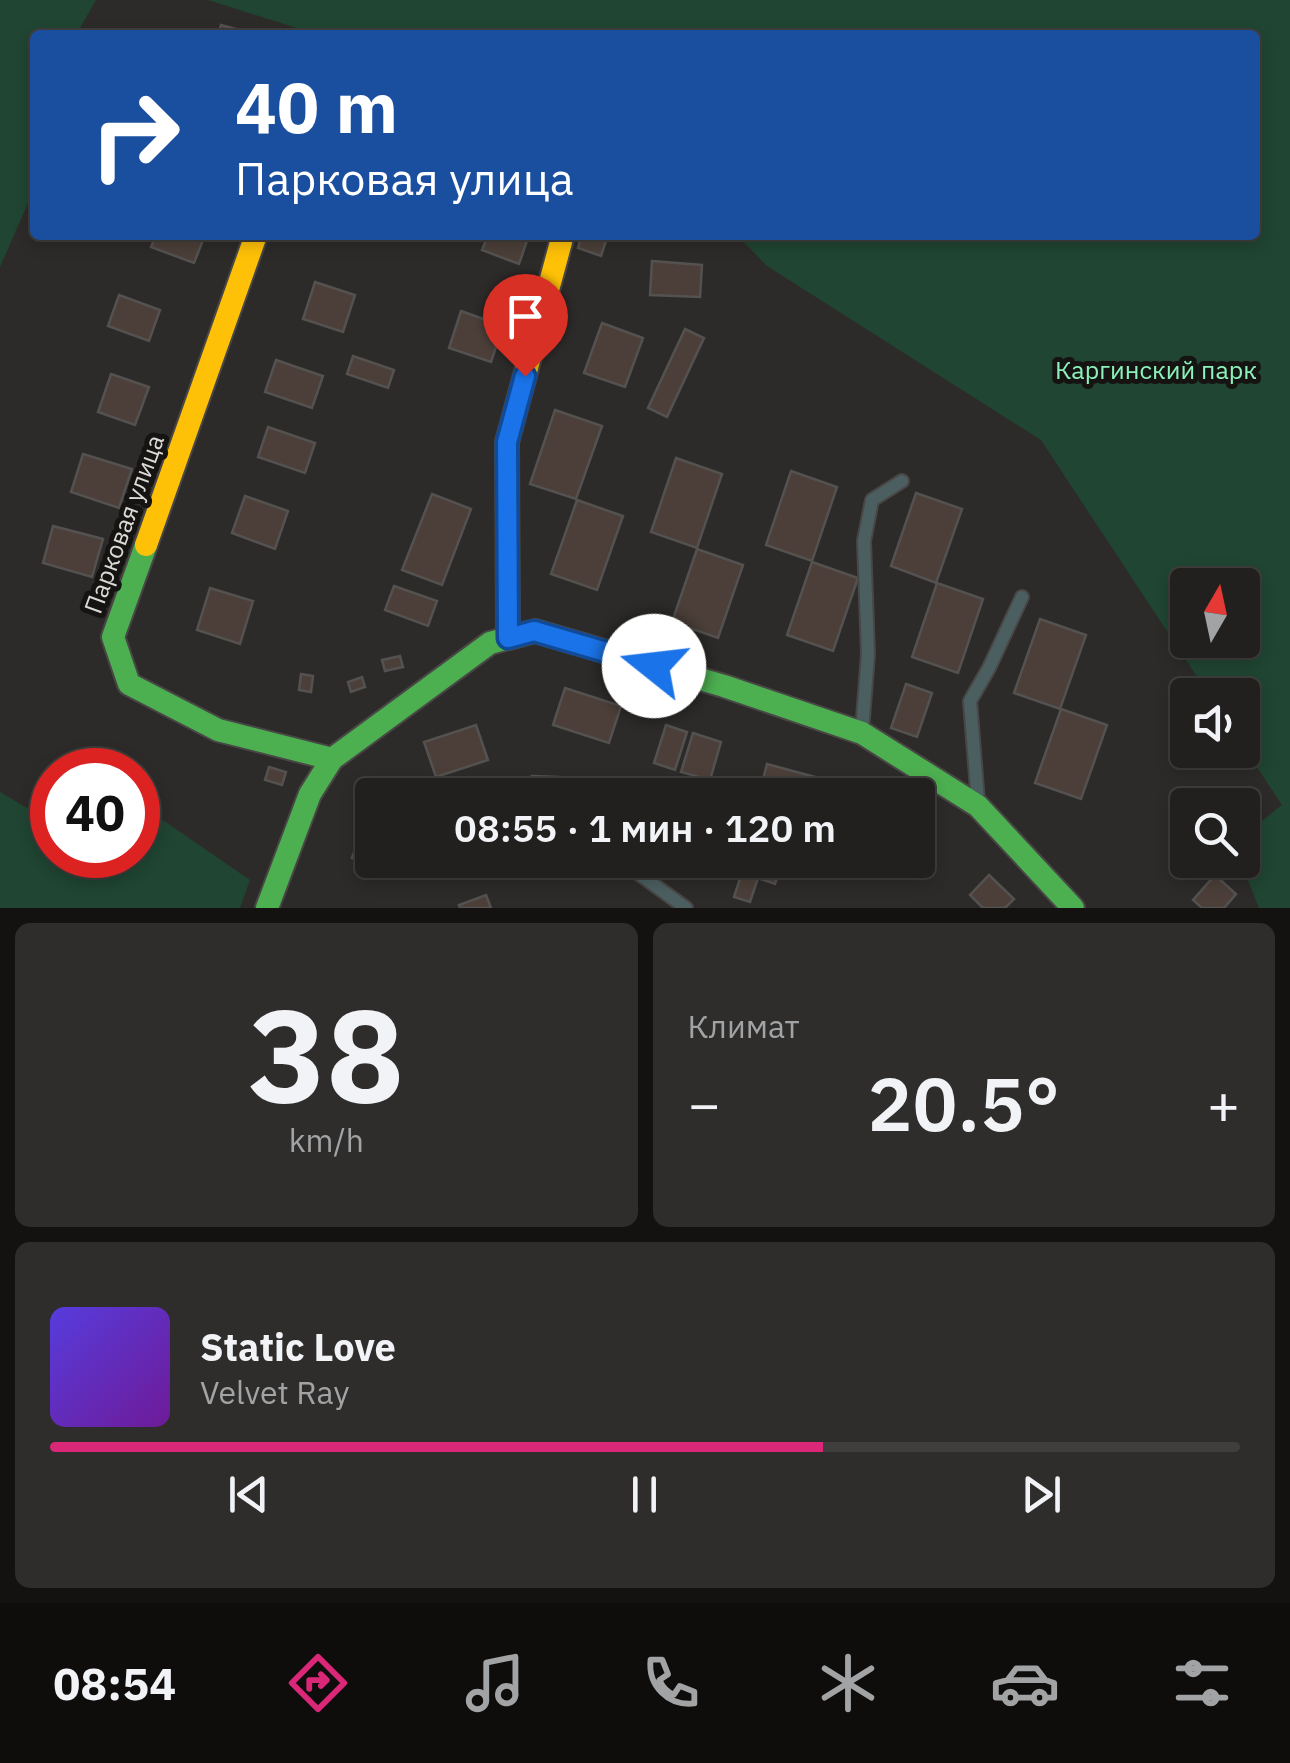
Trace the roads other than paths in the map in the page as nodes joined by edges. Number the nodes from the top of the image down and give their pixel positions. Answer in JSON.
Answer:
{"nodes":[{"id":1,"x":254,"y":240,"type":"edge"},
{"id":2,"x":561,"y":242,"type":"dead end"},
{"id":3,"x":902,"y":481,"type":"dead end"},
{"id":4,"x":1022,"y":597,"type":"dead end"},
{"id":5,"x":508,"y":638,"type":"junction"},
{"id":6,"x":862,"y":733,"type":"junction"},
{"id":7,"x":332,"y":760,"type":"junction"},
{"id":8,"x":978,"y":806,"type":"junction"},
{"id":9,"x":645,"y":878,"type":"edge"},
{"id":10,"x":266,"y":908,"type":"edge"},
{"id":11,"x":686,"y":908,"type":"edge"},
{"id":12,"x":1072,"y":908,"type":"edge"}],
"edges":[{"from":1,"to":7,"type":"street","name":"Парковая улица"},
{"from":2,"to":5,"type":"street"},
{"from":3,"to":6,"type":"lane"},
{"from":4,"to":8,"type":"lane"},
{"from":5,"to":6,"type":"street"},
{"from":5,"to":7,"type":"street"},
{"from":6,"to":8,"type":"street"},
{"from":7,"to":10,"type":"street"},
{"from":8,"to":12,"type":"street"},
{"from":9,"to":11,"type":"lane"}]}
